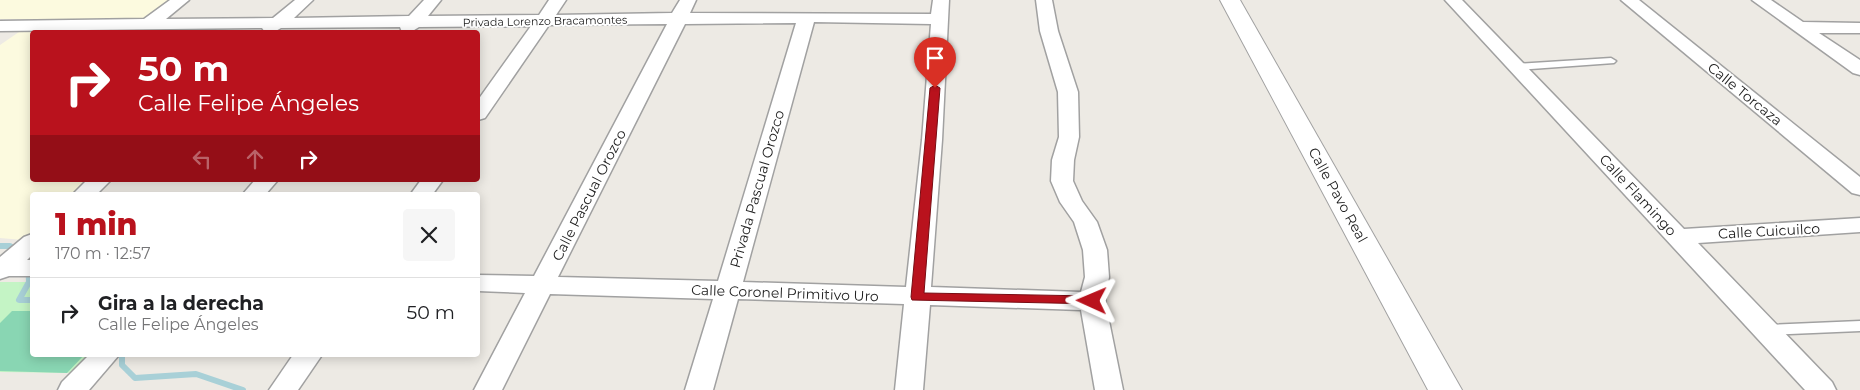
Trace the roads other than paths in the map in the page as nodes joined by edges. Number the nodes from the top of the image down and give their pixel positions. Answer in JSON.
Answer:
{"nodes":[{"id":1,"x":181,"y":0,"type":"edge"},
{"id":2,"x":305,"y":0,"type":"edge"},
{"id":3,"x":433,"y":0,"type":"edge"},
{"id":4,"x":558,"y":0,"type":"edge"},
{"id":5,"x":836,"y":0,"type":"edge"},
{"id":6,"x":1044,"y":0,"type":"edge"},
{"id":7,"x":1230,"y":0,"type":"edge"},
{"id":8,"x":1453,"y":0,"type":"edge"},
{"id":9,"x":1629,"y":0,"type":"edge"},
{"id":10,"x":1760,"y":0,"type":"edge"},
{"id":11,"x":684,"y":10,"type":"edge"},
{"id":12,"x":940,"y":10,"type":"edge"},
{"id":13,"x":806,"y":18,"type":"junction"},
{"id":14,"x":833,"y":18,"type":"junction"},
{"id":15,"x":542,"y":21,"type":"junction"},
{"id":16,"x":147,"y":25,"type":"junction"},
{"id":17,"x":408,"y":27,"type":"edge"},
{"id":18,"x":1799,"y":27,"type":"junction"},
{"id":19,"x":270,"y":28,"type":"edge"},
{"id":20,"x":1860,"y":28,"type":"edge"},
{"id":21,"x":4,"y":29,"type":"edge"},
{"id":22,"x":1612,"y":61,"type":"dead end"},
{"id":23,"x":1516,"y":67,"type":"junction"},
{"id":24,"x":1860,"y":69,"type":"edge"},
{"id":25,"x":480,"y":111,"type":"edge"},
{"id":26,"x":98,"y":182,"type":"edge"},
{"id":27,"x":265,"y":182,"type":"edge"},
{"id":28,"x":1860,"y":188,"type":"edge"},
{"id":29,"x":86,"y":192,"type":"edge"},
{"id":30,"x":256,"y":192,"type":"edge"},
{"id":31,"x":1860,"y":225,"type":"edge"},
{"id":32,"x":1678,"y":237,"type":"junction"},
{"id":33,"x":30,"y":244,"type":"edge"},
{"id":34,"x":30,"y":268,"type":"edge"},
{"id":35,"x":1,"y":269,"type":"edge"},
{"id":36,"x":480,"y":282,"type":"edge"},
{"id":37,"x":542,"y":285,"type":"junction"},
{"id":38,"x":728,"y":292,"type":"junction"},
{"id":39,"x":917,"y":297,"type":"junction"},
{"id":40,"x":1092,"y":301,"type":"junction"},
{"id":41,"x":1860,"y":326,"type":"edge"},
{"id":42,"x":1765,"y":330,"type":"junction"},
{"id":43,"x":103,"y":357,"type":"edge"},
{"id":44,"x":307,"y":357,"type":"edge"},
{"id":45,"x":72,"y":390,"type":"edge"},
{"id":46,"x":283,"y":390,"type":"edge"},
{"id":47,"x":488,"y":390,"type":"edge"},
{"id":48,"x":699,"y":390,"type":"edge"},
{"id":49,"x":909,"y":390,"type":"edge"},
{"id":50,"x":1109,"y":390,"type":"edge"},
{"id":51,"x":1445,"y":390,"type":"edge"},
{"id":52,"x":1822,"y":390,"type":"edge"}],
"edges":[{"from":1,"to":16,"type":"street"},
{"from":2,"to":19,"type":"street"},
{"from":3,"to":17,"type":"street"},
{"from":4,"to":15,"type":"street"},
{"from":5,"to":14,"type":"street"},
{"from":6,"to":40,"type":"street"},
{"from":7,"to":51,"type":"street","name":"Calle Pavo Real"},
{"from":8,"to":23,"type":"street","name":"Calle Flamingo"},
{"from":9,"to":28,"type":"street","name":"Calle Torcaza"},
{"from":10,"to":18,"type":"street"},
{"from":11,"to":13,"type":"street","name":"Privada Lorenzo Bracamontes"},
{"from":11,"to":15,"type":"street","name":"Privada Lorenzo Bracamontes"},
{"from":11,"to":37,"type":"street","name":"Calle Pascual Orozco"},
{"from":12,"to":14,"type":"street","name":"Privada Lorenzo Bracamontes"},
{"from":12,"to":39,"type":"street"},
{"from":13,"to":14,"type":"street","name":"Privada Lorenzo Bracamontes"},
{"from":13,"to":38,"type":"street","name":"Privada Pascual Orozco"},
{"from":15,"to":17,"type":"street","name":"Privada Lorenzo Bracamontes"},
{"from":15,"to":25,"type":"street"},
{"from":16,"to":19,"type":"street","name":"Privada Lorenzo Bracamontes"},
{"from":16,"to":21,"type":"street","name":"Privada Lorenzo Bracamontes"},
{"from":17,"to":19,"type":"street","name":"Privada Lorenzo Bracamontes"},
{"from":18,"to":20,"type":"street"},
{"from":18,"to":24,"type":"street"},
{"from":22,"to":23,"type":"lane"},
{"from":23,"to":32,"type":"street","name":"Calle Flamingo"},
{"from":26,"to":29,"type":"street"},
{"from":27,"to":30,"type":"street"},
{"from":31,"to":32,"type":"street","name":"Calle Cuicuilco"},
{"from":32,"to":42,"type":"street","name":"Calle Flamingo"},
{"from":33,"to":35,"type":"street"},
{"from":34,"to":35,"type":"street"},
{"from":36,"to":37,"type":"street","name":"Calle Coronel Primitivo Uro"},
{"from":37,"to":38,"type":"street","name":"Calle Coronel Primitivo Uro"},
{"from":37,"to":47,"type":"street","name":"Calle Pascual Orozco"},
{"from":38,"to":39,"type":"street","name":"Calle Coronel Primitivo Uro"},
{"from":38,"to":48,"type":"street","name":"Privada Pascual Orozco"},
{"from":39,"to":40,"type":"street","name":"Calle Coronel Primitivo Uro"},
{"from":39,"to":49,"type":"street"},
{"from":40,"to":50,"type":"street"},
{"from":41,"to":42,"type":"lane"},
{"from":42,"to":52,"type":"street","name":"Calle Flamingo"},
{"from":43,"to":45,"type":"street"},
{"from":44,"to":46,"type":"street"}]}
